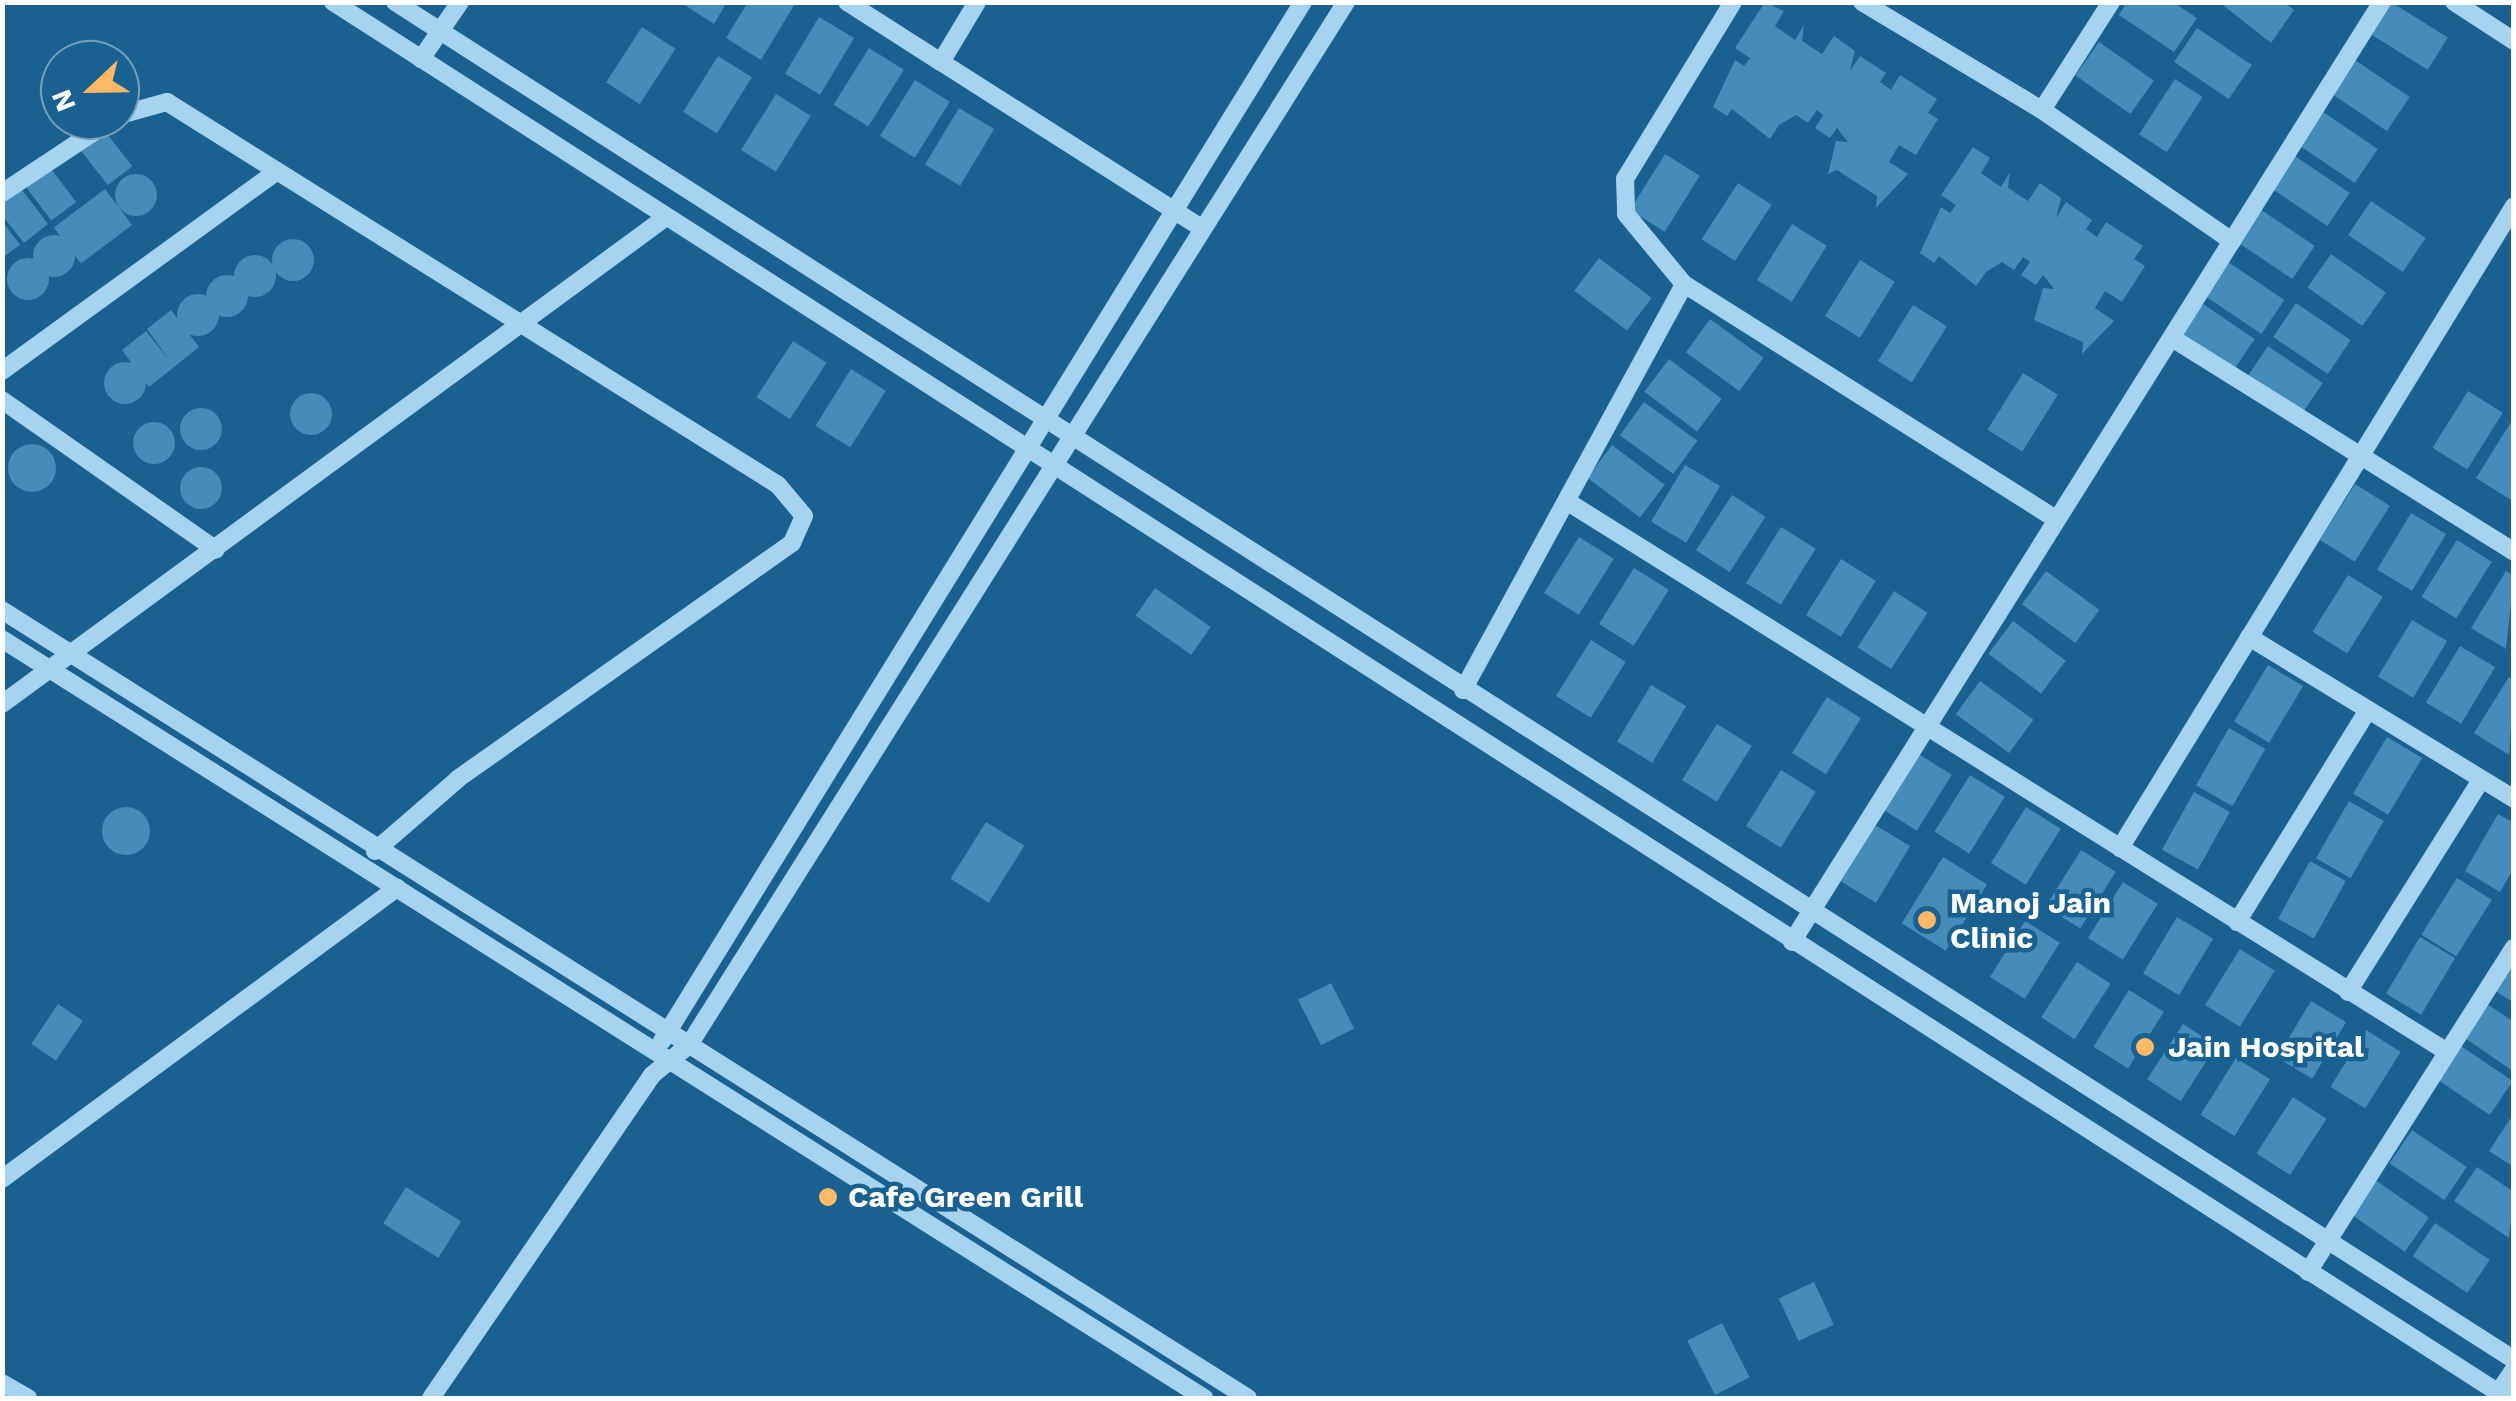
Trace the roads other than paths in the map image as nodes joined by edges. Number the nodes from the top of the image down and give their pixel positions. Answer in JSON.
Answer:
{"nodes":[{"id":1,"x":333,"y":2,"type":"edge"},
{"id":2,"x":395,"y":2,"type":"edge"},
{"id":3,"x":460,"y":2,"type":"edge"},
{"id":4,"x":846,"y":2,"type":"edge"},
{"id":5,"x":977,"y":2,"type":"edge"},
{"id":6,"x":1303,"y":2,"type":"edge"},
{"id":7,"x":1346,"y":2,"type":"edge"},
{"id":8,"x":1732,"y":2,"type":"edge"},
{"id":9,"x":1862,"y":2,"type":"edge"},
{"id":10,"x":2111,"y":2,"type":"edge"},
{"id":11,"x":2382,"y":2,"type":"edge"},
{"id":12,"x":2454,"y":2,"type":"edge"},
{"id":13,"x":439,"y":31,"type":"junction"},
{"id":14,"x":2514,"y":41,"type":"edge"},
{"id":15,"x":421,"y":58,"type":"junction"},
{"id":16,"x":940,"y":62,"type":"junction"},
{"id":17,"x":140,"y":109,"type":"edge"},
{"id":18,"x":2042,"y":110,"type":"junction"},
{"id":19,"x":82,"y":140,"type":"edge"},
{"id":20,"x":277,"y":171,"type":"junction"},
{"id":21,"x":2,"y":193,"type":"edge"},
{"id":22,"x":2514,"y":206,"type":"edge"},
{"id":23,"x":1174,"y":211,"type":"junction"},
{"id":24,"x":662,"y":220,"type":"junction"},
{"id":25,"x":1202,"y":228,"type":"junction"},
{"id":26,"x":2232,"y":241,"type":"junction"},
{"id":27,"x":1684,"y":284,"type":"junction"},
{"id":28,"x":522,"y":323,"type":"junction"},
{"id":29,"x":2172,"y":338,"type":"junction"},
{"id":30,"x":2,"y":371,"type":"edge"},
{"id":31,"x":2,"y":400,"type":"edge"},
{"id":32,"x":1043,"y":422,"type":"junction"},
{"id":33,"x":1068,"y":438,"type":"junction"},
{"id":34,"x":1025,"y":452,"type":"junction"},
{"id":35,"x":2360,"y":456,"type":"junction"},
{"id":36,"x":1050,"y":468,"type":"junction"},
{"id":37,"x":1568,"y":502,"type":"junction"},
{"id":38,"x":2058,"y":520,"type":"junction"},
{"id":39,"x":216,"y":550,"type":"junction"},
{"id":40,"x":2514,"y":552,"type":"edge"},
{"id":41,"x":2,"y":610,"type":"edge"},
{"id":42,"x":1343,"y":613,"type":"junction"},
{"id":43,"x":2250,"y":637,"type":"junction"},
{"id":44,"x":2,"y":639,"type":"edge"},
{"id":45,"x":1323,"y":642,"type":"junction"},
{"id":46,"x":73,"y":656,"type":"junction"},
{"id":47,"x":54,"y":671,"type":"junction"},
{"id":48,"x":1464,"y":690,"type":"junction"},
{"id":49,"x":2,"y":704,"type":"edge"},
{"id":50,"x":2368,"y":710,"type":"junction"},
{"id":51,"x":1928,"y":726,"type":"junction"},
{"id":52,"x":2481,"y":780,"type":"junction"},
{"id":53,"x":2514,"y":799,"type":"edge"},
{"id":54,"x":2120,"y":848,"type":"junction"},
{"id":55,"x":375,"y":850,"type":"junction"},
{"id":56,"x":397,"y":888,"type":"junction"},
{"id":57,"x":1811,"y":912,"type":"junction"},
{"id":58,"x":2237,"y":922,"type":"junction"},
{"id":59,"x":1792,"y":942,"type":"junction"},
{"id":60,"x":2514,"y":948,"type":"edge"},
{"id":61,"x":2348,"y":992,"type":"junction"},
{"id":62,"x":666,"y":1031,"type":"junction"},
{"id":63,"x":688,"y":1045,"type":"junction"},
{"id":64,"x":2447,"y":1052,"type":"junction"},
{"id":65,"x":663,"y":1056,"type":"junction"},
{"id":66,"x":2,"y":1179,"type":"edge"},
{"id":67,"x":2327,"y":1242,"type":"junction"},
{"id":68,"x":2308,"y":1272,"type":"junction"},
{"id":69,"x":2514,"y":1360,"type":"edge"},
{"id":70,"x":2514,"y":1370,"type":"edge"},
{"id":71,"x":2,"y":1383,"type":"edge"},
{"id":72,"x":2503,"y":1396,"type":"edge"},
{"id":73,"x":28,"y":1398,"type":"edge"},
{"id":74,"x":431,"y":1398,"type":"edge"},
{"id":75,"x":1204,"y":1398,"type":"edge"},
{"id":76,"x":1248,"y":1398,"type":"edge"}],
"edges":[{"from":1,"to":15,"type":"street"},
{"from":2,"to":13,"type":"street"},
{"from":3,"to":13,"type":"street"},
{"from":4,"to":16,"type":"street"},
{"from":5,"to":16,"type":"street"},
{"from":6,"to":23,"type":"street"},
{"from":7,"to":25,"type":"street"},
{"from":8,"to":27,"type":"street"},
{"from":9,"to":18,"type":"street"},
{"from":10,"to":18,"type":"street"},
{"from":11,"to":26,"type":"street"},
{"from":12,"to":14,"type":"street"},
{"from":13,"to":15,"type":"street"},
{"from":13,"to":32,"type":"street"},
{"from":15,"to":24,"type":"street"},
{"from":16,"to":23,"type":"street"},
{"from":17,"to":20,"type":"street"},
{"from":18,"to":26,"type":"street"},
{"from":19,"to":21,"type":"street"},
{"from":20,"to":28,"type":"street"},
{"from":20,"to":30,"type":"street"},
{"from":22,"to":35,"type":"street"},
{"from":23,"to":25,"type":"street"},
{"from":23,"to":32,"type":"street"},
{"from":24,"to":28,"type":"street"},
{"from":24,"to":34,"type":"street"},
{"from":25,"to":33,"type":"street"},
{"from":26,"to":29,"type":"street"},
{"from":27,"to":37,"type":"street"},
{"from":27,"to":38,"type":"street"},
{"from":28,"to":39,"type":"street"},
{"from":28,"to":55,"type":"street"},
{"from":29,"to":35,"type":"street"},
{"from":29,"to":38,"type":"street"},
{"from":31,"to":39,"type":"street"},
{"from":32,"to":33,"type":"street"},
{"from":32,"to":34,"type":"street"},
{"from":33,"to":36,"type":"street"},
{"from":33,"to":42,"type":"street"},
{"from":34,"to":36,"type":"street"},
{"from":34,"to":62,"type":"street"},
{"from":35,"to":40,"type":"street"},
{"from":35,"to":43,"type":"street"},
{"from":36,"to":45,"type":"street"},
{"from":36,"to":63,"type":"street"},
{"from":37,"to":48,"type":"street"},
{"from":37,"to":51,"type":"street"},
{"from":38,"to":51,"type":"street"},
{"from":39,"to":46,"type":"street"},
{"from":41,"to":46,"type":"street"},
{"from":42,"to":45,"type":"street"},
{"from":42,"to":48,"type":"street"},
{"from":43,"to":50,"type":"street"},
{"from":43,"to":54,"type":"street"},
{"from":44,"to":47,"type":"street"},
{"from":45,"to":59,"type":"street"},
{"from":46,"to":47,"type":"street"},
{"from":46,"to":55,"type":"street"},
{"from":47,"to":49,"type":"street"},
{"from":47,"to":56,"type":"street"},
{"from":48,"to":57,"type":"street"},
{"from":50,"to":52,"type":"street"},
{"from":50,"to":58,"type":"street"},
{"from":51,"to":54,"type":"street"},
{"from":51,"to":57,"type":"street"},
{"from":52,"to":53,"type":"street"},
{"from":52,"to":61,"type":"street"},
{"from":54,"to":58,"type":"street"},
{"from":55,"to":62,"type":"street"},
{"from":56,"to":65,"type":"street"},
{"from":56,"to":66,"type":"street"},
{"from":57,"to":59,"type":"street"},
{"from":57,"to":67,"type":"street"},
{"from":58,"to":61,"type":"street"},
{"from":59,"to":68,"type":"street"},
{"from":60,"to":64,"type":"street"},
{"from":61,"to":64,"type":"street"},
{"from":62,"to":63,"type":"street"},
{"from":62,"to":65,"type":"street"},
{"from":63,"to":65,"type":"street"},
{"from":63,"to":76,"type":"street"},
{"from":64,"to":67,"type":"street"},
{"from":65,"to":74,"type":"street"},
{"from":65,"to":75,"type":"street"},
{"from":67,"to":68,"type":"street"},
{"from":67,"to":69,"type":"street"},
{"from":68,"to":72,"type":"street"},
{"from":70,"to":72,"type":"street"},
{"from":71,"to":73,"type":"street"}]}
